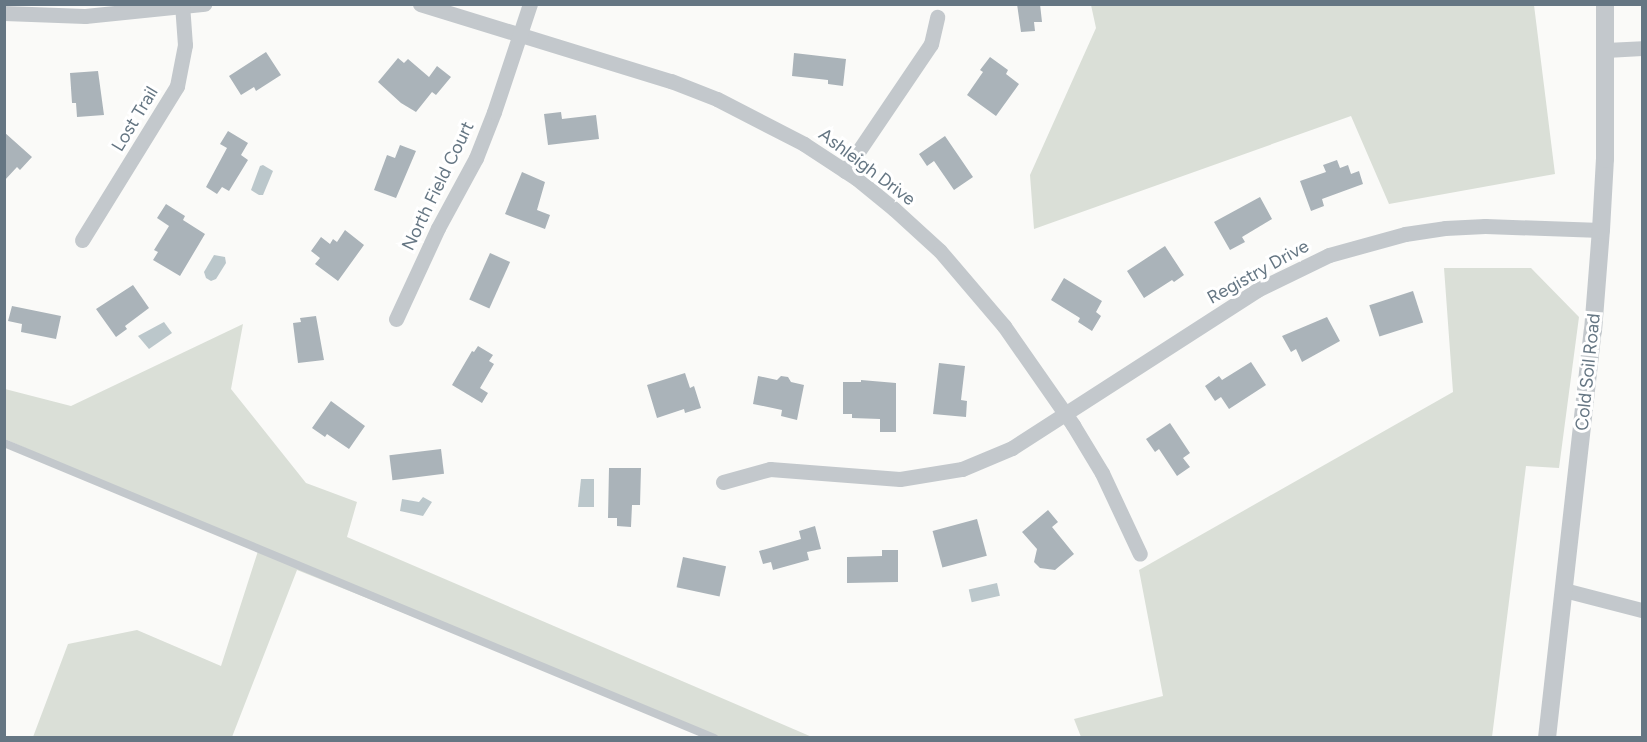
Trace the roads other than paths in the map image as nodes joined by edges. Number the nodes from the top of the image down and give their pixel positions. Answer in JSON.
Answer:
{"nodes":[{"id":1,"x":204,"y":4,"type":"edge"},
{"id":2,"x":420,"y":4,"type":"edge"},
{"id":3,"x":530,"y":4,"type":"edge"},
{"id":4,"x":1605,"y":4,"type":"edge"},
{"id":5,"x":183,"y":6,"type":"edge"},
{"id":6,"x":4,"y":13,"type":"edge"},
{"id":7,"x":937,"y":17,"type":"dead end"},
{"id":8,"x":519,"y":34,"type":"junction"},
{"id":9,"x":1642,"y":48,"type":"edge"},
{"id":10,"x":1606,"y":50,"type":"junction"},
{"id":11,"x":845,"y":171,"type":"junction"},
{"id":12,"x":1601,"y":230,"type":"junction"},
{"id":13,"x":82,"y":240,"type":"dead end"},
{"id":14,"x":396,"y":319,"type":"dead end"},
{"id":15,"x":1065,"y":415,"type":"junction"},
{"id":16,"x":4,"y":443,"type":"edge"},
{"id":17,"x":723,"y":482,"type":"dead end"},
{"id":18,"x":1140,"y":554,"type":"dead end"},
{"id":19,"x":1564,"y":590,"type":"junction"},
{"id":20,"x":1642,"y":610,"type":"edge"},
{"id":21,"x":714,"y":738,"type":"edge"},
{"id":22,"x":1547,"y":738,"type":"edge"}],
"edges":[{"from":1,"to":5,"type":"street"},
{"from":2,"to":8,"type":"street","name":"Ashleigh Drive"},
{"from":3,"to":8,"type":"street","name":"North Field Court"},
{"from":4,"to":10,"type":"street","name":"Cold Soil Road"},
{"from":5,"to":6,"type":"street"},
{"from":5,"to":13,"type":"street","name":"Lost Trail"},
{"from":7,"to":11,"type":"street"},
{"from":8,"to":11,"type":"street","name":"Ashleigh Drive"},
{"from":8,"to":14,"type":"street","name":"North Field Court"},
{"from":9,"to":10,"type":"street"},
{"from":10,"to":12,"type":"street","name":"Cold Soil Road"},
{"from":11,"to":15,"type":"street","name":"Ashleigh Drive"},
{"from":12,"to":15,"type":"street","name":"Registry Drive"},
{"from":12,"to":19,"type":"street","name":"Cold Soil Road"},
{"from":15,"to":17,"type":"street","name":"Registry Drive"},
{"from":15,"to":18,"type":"street","name":"Ashleigh Drive"},
{"from":16,"to":21,"type":"lane"},
{"from":19,"to":20,"type":"street"},
{"from":19,"to":22,"type":"street","name":"Cold Soil Road"}]}
